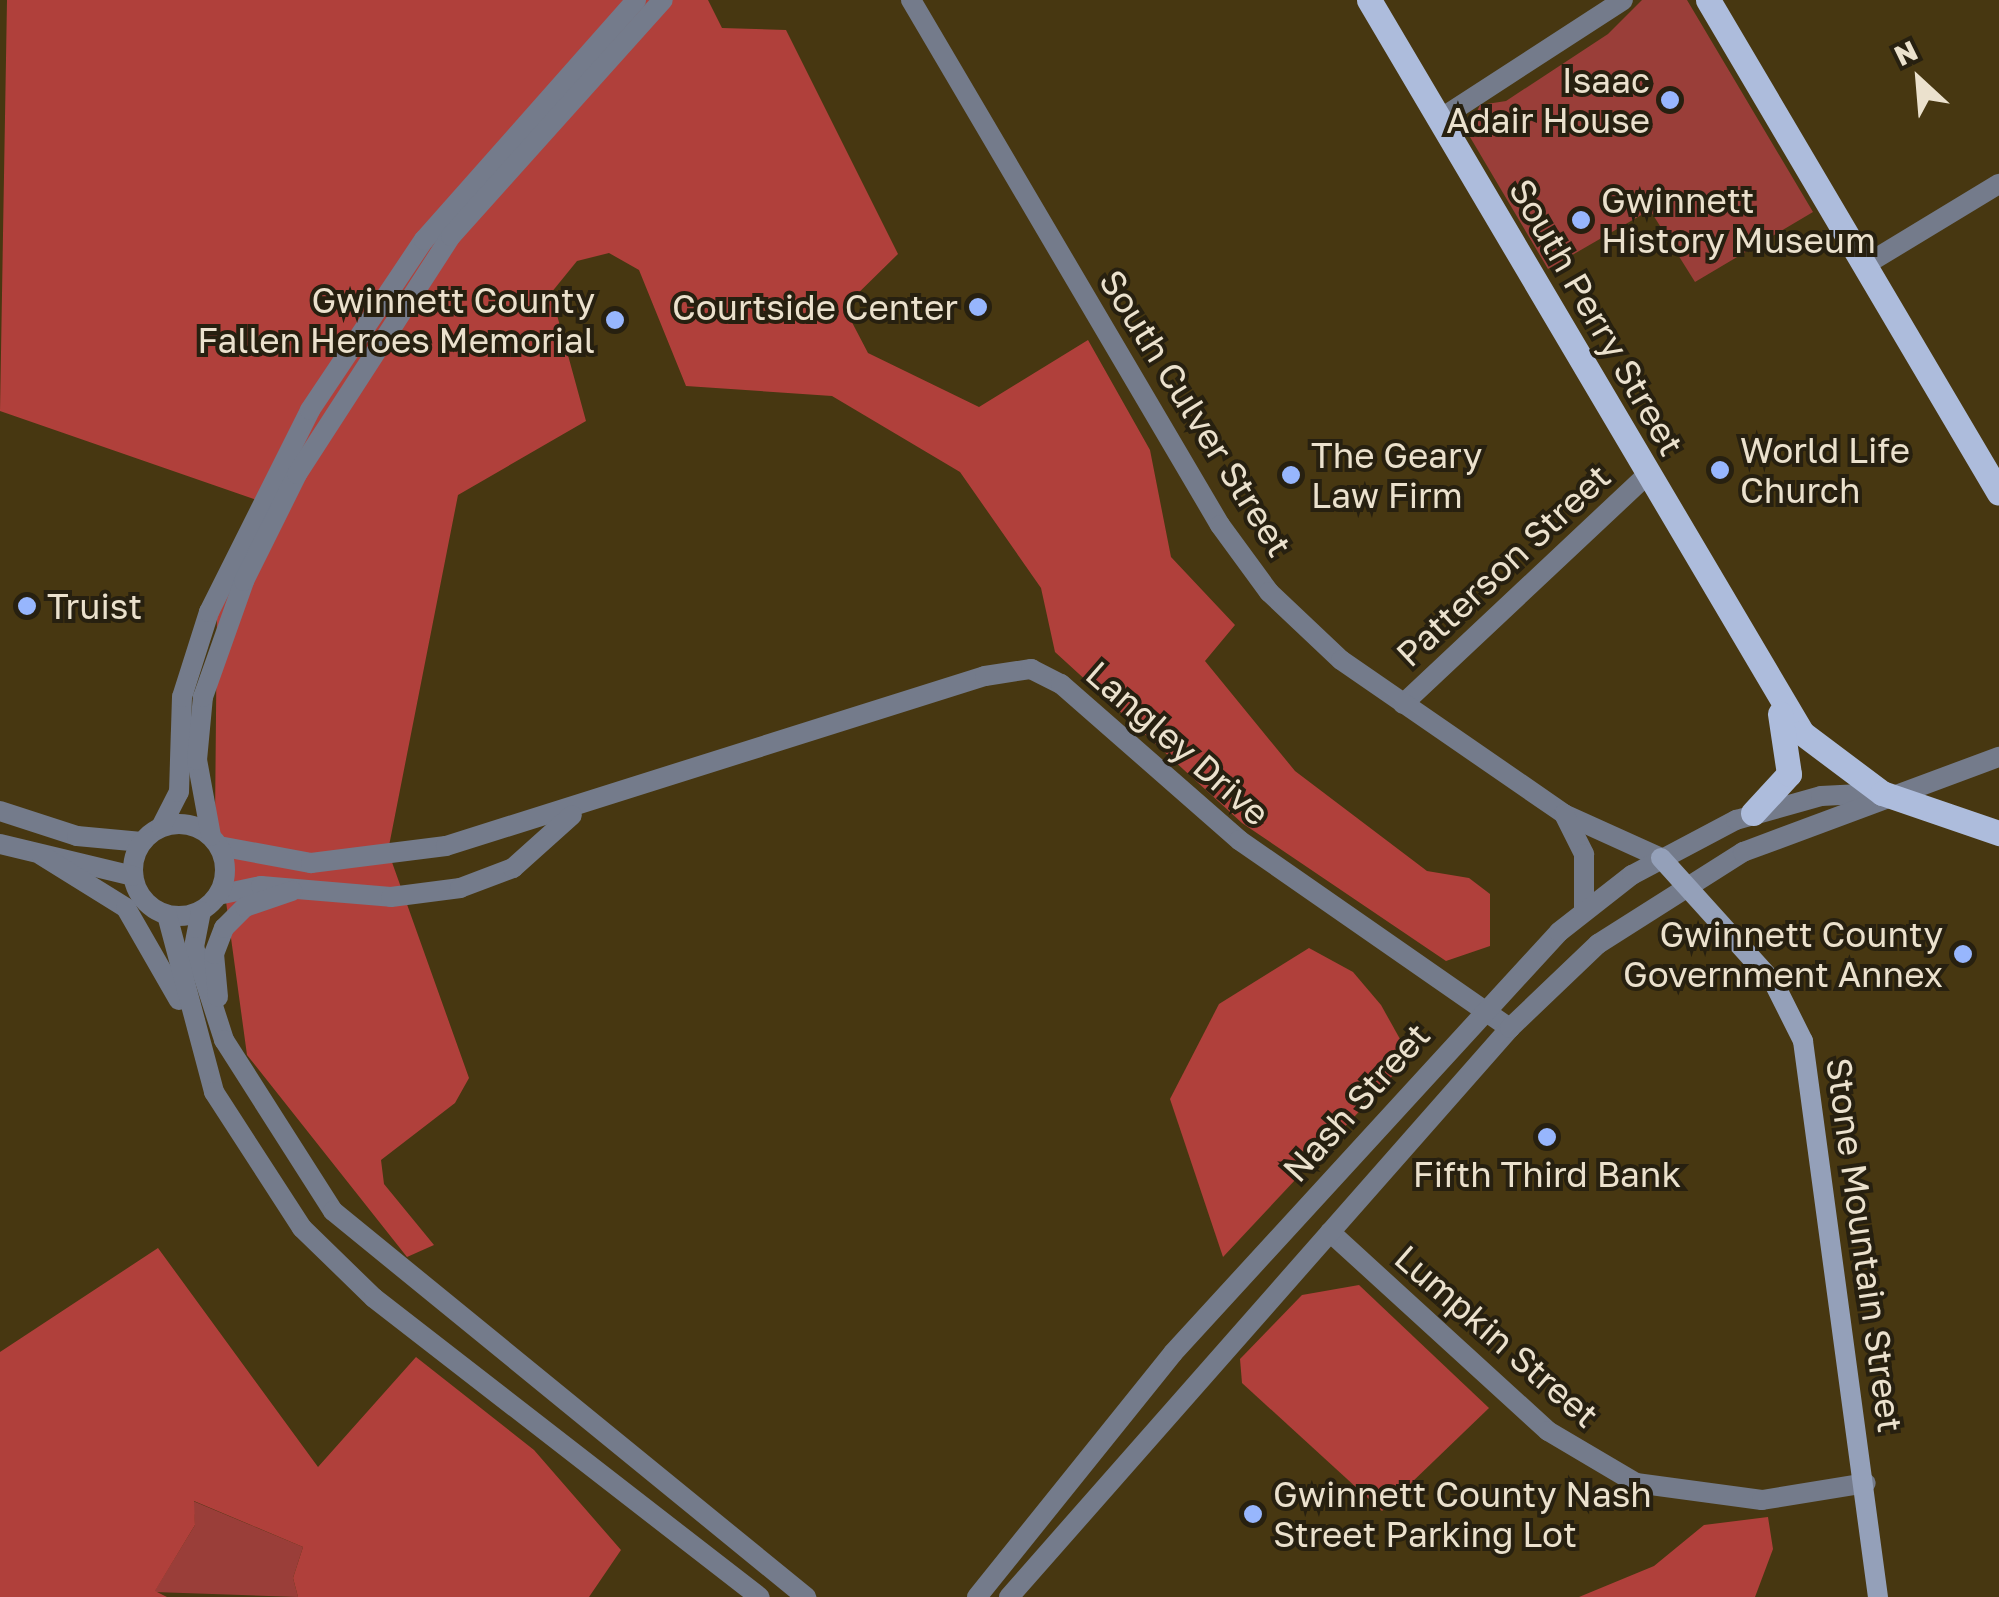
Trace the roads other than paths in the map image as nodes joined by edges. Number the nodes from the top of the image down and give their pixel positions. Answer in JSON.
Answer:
{"nodes":[{"id":1,"x":636,"y":0,"type":"edge"},
{"id":2,"x":663,"y":0,"type":"edge"},
{"id":3,"x":910,"y":0,"type":"edge"},
{"id":4,"x":1370,"y":0,"type":"edge"},
{"id":5,"x":1623,"y":0,"type":"edge"},
{"id":6,"x":1708,"y":0,"type":"edge"},
{"id":7,"x":1440,"y":119,"type":"junction"},
{"id":8,"x":1999,"y":184,"type":"edge"},
{"id":9,"x":1865,"y":265,"type":"junction"},
{"id":10,"x":1648,"y":474,"type":"junction"},
{"id":11,"x":1995,"y":477,"type":"edge"},
{"id":12,"x":1774,"y":695,"type":"junction"},
{"id":13,"x":1404,"y":704,"type":"junction"},
{"id":14,"x":1999,"y":756,"type":"edge"},
{"id":15,"x":1882,"y":793,"type":"junction"},
{"id":16,"x":593,"y":802,"type":"junction"},
{"id":17,"x":0,"y":811,"type":"edge"},
{"id":18,"x":1753,"y":813,"type":"junction"},
{"id":19,"x":1564,"y":814,"type":"junction"},
{"id":20,"x":161,"y":827,"type":"junction"},
{"id":21,"x":1999,"y":833,"type":"edge"},
{"id":22,"x":215,"y":841,"type":"junction"},
{"id":23,"x":142,"y":842,"type":"junction"},
{"id":24,"x":0,"y":844,"type":"edge"},
{"id":25,"x":41,"y":855,"type":"junction"},
{"id":26,"x":1661,"y":858,"type":"junction"},
{"id":27,"x":133,"y":876,"type":"junction"},
{"id":28,"x":1682,"y":884,"type":"junction"},
{"id":29,"x":292,"y":891,"type":"junction"},
{"id":30,"x":218,"y":895,"type":"junction"},
{"id":31,"x":201,"y":911,"type":"junction"},
{"id":32,"x":1584,"y":911,"type":"junction"},
{"id":33,"x":167,"y":915,"type":"junction"},
{"id":34,"x":1482,"y":1009,"type":"junction"},
{"id":35,"x":188,"y":1018,"type":"junction"},
{"id":36,"x":1510,"y":1028,"type":"junction"},
{"id":37,"x":241,"y":1070,"type":"junction"},
{"id":38,"x":1330,"y":1232,"type":"junction"},
{"id":39,"x":1866,"y":1483,"type":"junction"},
{"id":40,"x":1013,"y":1595,"type":"edge"},
{"id":41,"x":760,"y":1597,"type":"edge"},
{"id":42,"x":806,"y":1597,"type":"edge"},
{"id":43,"x":977,"y":1597,"type":"edge"},
{"id":44,"x":1878,"y":1597,"type":"edge"}],
"edges":[{"from":1,"to":20,"type":"street"},
{"from":2,"to":22,"type":"street"},
{"from":3,"to":13,"type":"street","name":"South Culver Street"},
{"from":4,"to":7,"type":"main road","name":"South Perry Street"},
{"from":5,"to":7,"type":"street"},
{"from":6,"to":9,"type":"main road"},
{"from":7,"to":10,"type":"main road","name":"South Perry Street"},
{"from":8,"to":9,"type":"street"},
{"from":9,"to":11,"type":"main road"},
{"from":10,"to":12,"type":"main road","name":"South Perry Street"},
{"from":10,"to":13,"type":"street","name":"Patterson Street"},
{"from":12,"to":15,"type":"main road","name":"South Perry Street"},
{"from":12,"to":18,"type":"main road"},
{"from":13,"to":19,"type":"street","name":"South Culver Street"},
{"from":14,"to":15,"type":"street","name":"Nash Street"},
{"from":15,"to":18,"type":"street","name":"Nash Street"},
{"from":15,"to":21,"type":"main road","name":"South Perry Street"},
{"from":15,"to":28,"type":"street","name":"Nash Street"},
{"from":16,"to":22,"type":"street","name":"Langley Drive"},
{"from":16,"to":29,"type":"street","name":"Langley Drive"},
{"from":16,"to":34,"type":"street","name":"Langley Drive"},
{"from":17,"to":23,"type":"street"},
{"from":18,"to":26,"type":"street","name":"Nash Street"},
{"from":19,"to":26,"type":"street","name":"South Culver Street"},
{"from":19,"to":32,"type":"street"},
{"from":20,"to":22,"type":"street"},
{"from":20,"to":23,"type":"street"},
{"from":22,"to":30,"type":"street"},
{"from":23,"to":27,"type":"street"},
{"from":24,"to":25,"type":"street"},
{"from":25,"to":27,"type":"street"},
{"from":25,"to":35,"type":"street"},
{"from":26,"to":28,"type":"main road","name":"Stone Mountain Street"},
{"from":26,"to":32,"type":"street","name":"Nash Street"},
{"from":27,"to":33,"type":"street"},
{"from":28,"to":36,"type":"street","name":"Nash Street"},
{"from":28,"to":39,"type":"main road","name":"Stone Mountain Street"},
{"from":29,"to":30,"type":"street","name":"Langley Drive"},
{"from":29,"to":37,"type":"street"},
{"from":30,"to":31,"type":"street"},
{"from":31,"to":33,"type":"street"},
{"from":31,"to":37,"type":"street"},
{"from":32,"to":34,"type":"street","name":"Nash Street"},
{"from":33,"to":35,"type":"street"},
{"from":34,"to":36,"type":"street","name":"Langley Drive"},
{"from":34,"to":43,"type":"street","name":"Nash Street"},
{"from":35,"to":41,"type":"street"},
{"from":36,"to":38,"type":"street","name":"Nash Street"},
{"from":37,"to":42,"type":"street"},
{"from":38,"to":39,"type":"street","name":"Lumpkin Street"},
{"from":38,"to":40,"type":"street","name":"Nash Street"},
{"from":39,"to":44,"type":"main road","name":"Stone Mountain Street"}]}
